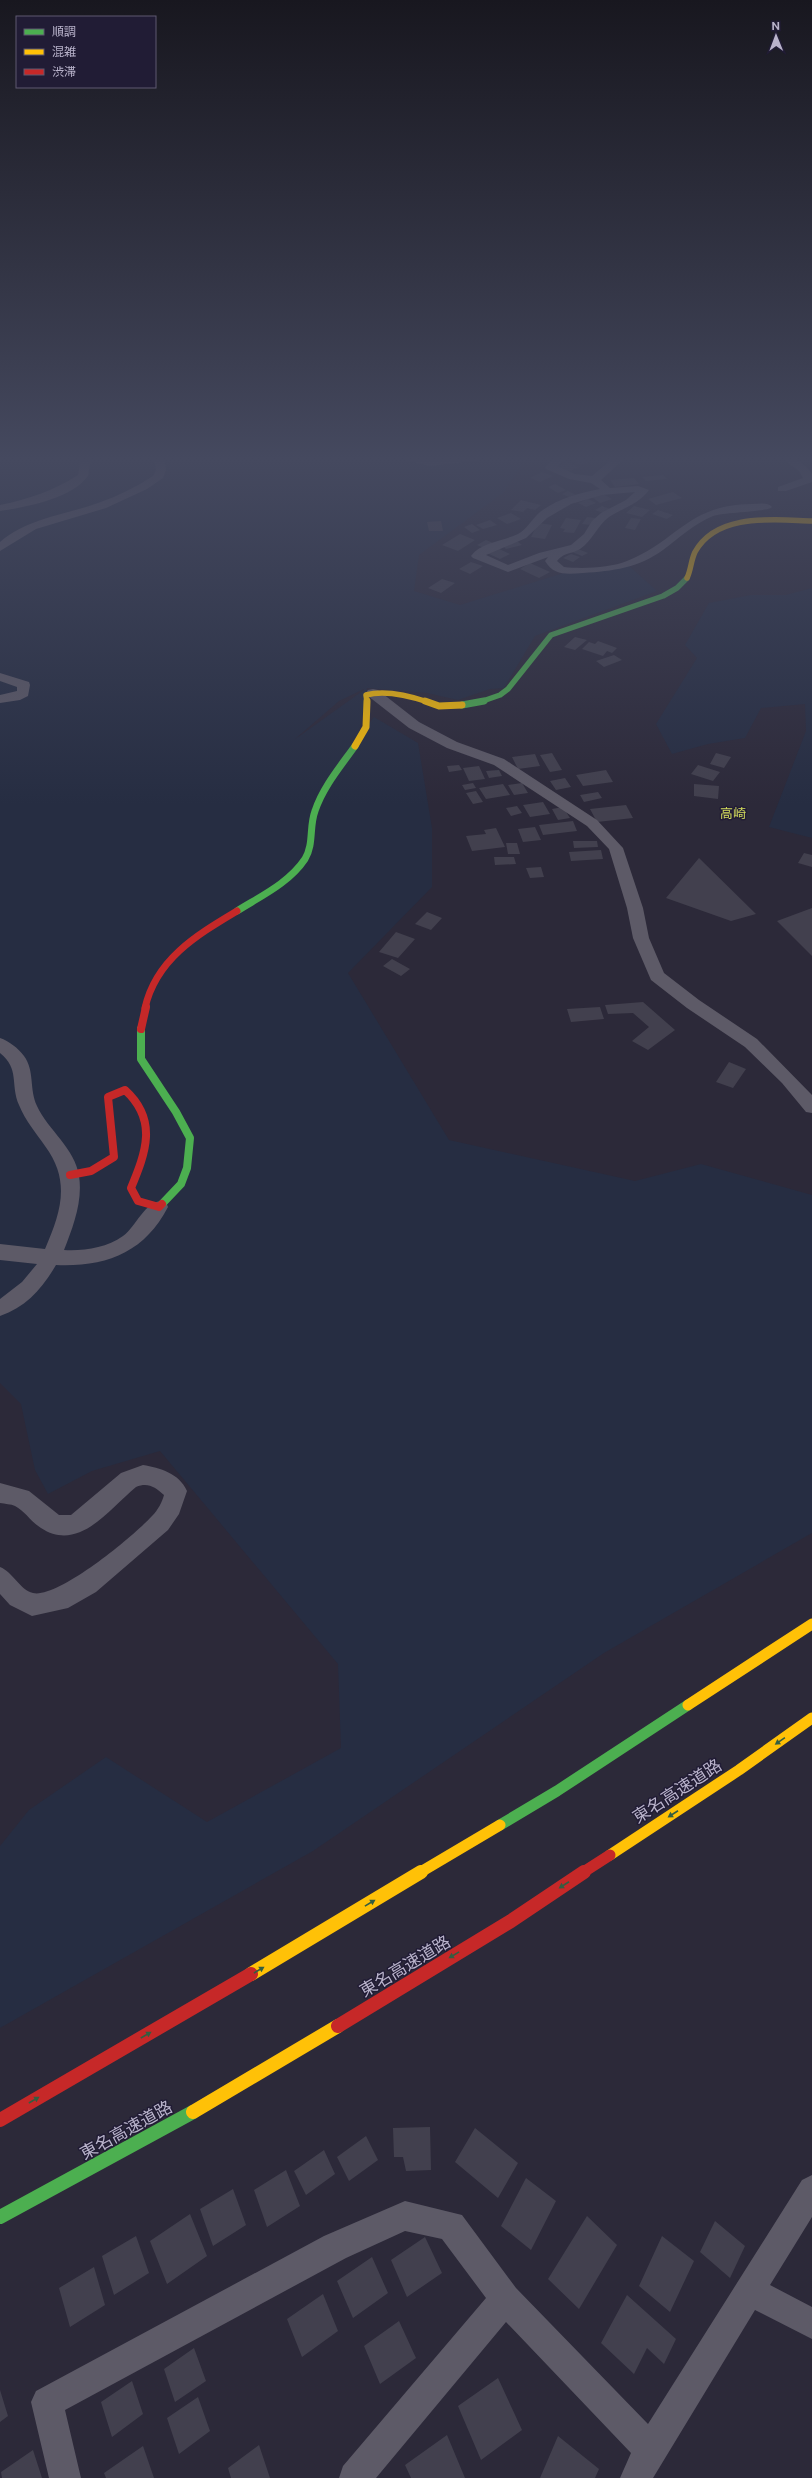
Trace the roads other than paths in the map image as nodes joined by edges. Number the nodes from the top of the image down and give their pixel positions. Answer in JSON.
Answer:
{"nodes":[{"id":1,"x":690,"y":574,"type":"edge"},
{"id":2,"x":0,"y":677,"type":"edge"},
{"id":3,"x":372,"y":692,"type":"junction"},
{"id":4,"x":0,"y":699,"type":"edge"},
{"id":5,"x":0,"y":1044,"type":"edge"},
{"id":6,"x":812,"y":1108,"type":"edge"},
{"id":7,"x":70,"y":1175,"type":"junction"},
{"id":8,"x":159,"y":1207,"type":"junction"},
{"id":9,"x":0,"y":1252,"type":"edge"},
{"id":10,"x":0,"y":1308,"type":"edge"},
{"id":11,"x":0,"y":1493,"type":"edge"},
{"id":12,"x":0,"y":1578,"type":"edge"},
{"id":13,"x":812,"y":1624,"type":"edge"},
{"id":14,"x":812,"y":1718,"type":"edge"},
{"id":15,"x":0,"y":2120,"type":"edge"},
{"id":16,"x":812,"y":2190,"type":"edge"},
{"id":17,"x":0,"y":2217,"type":"edge"},
{"id":18,"x":750,"y":2290,"type":"junction"},
{"id":19,"x":505,"y":2298,"type":"junction"},
{"id":20,"x":812,"y":2324,"type":"edge"},
{"id":21,"x":650,"y":2450,"type":"junction"},
{"id":22,"x":65,"y":2478,"type":"edge"},
{"id":23,"x":355,"y":2478,"type":"edge"},
{"id":24,"x":636,"y":2478,"type":"edge"}],
"edges":[{"from":1,"to":3,"type":"main road"},
{"from":2,"to":4,"type":"street"},
{"from":3,"to":6,"type":"street"},
{"from":3,"to":8,"type":"main road"},
{"from":5,"to":7,"type":"street"},
{"from":7,"to":8,"type":"main road"},
{"from":7,"to":10,"type":"street"},
{"from":8,"to":9,"type":"street"},
{"from":11,"to":12,"type":"street"},
{"from":15,"to":13,"type":"main road","one_way":true},
{"from":14,"to":17,"type":"main road","name":"東名高速道路","one_way":true},
{"from":16,"to":18,"type":"street"},
{"from":18,"to":20,"type":"street"},
{"from":18,"to":21,"type":"street"},
{"from":19,"to":21,"type":"street"},
{"from":19,"to":22,"type":"street"},
{"from":19,"to":23,"type":"street"},
{"from":21,"to":24,"type":"street"}]}
